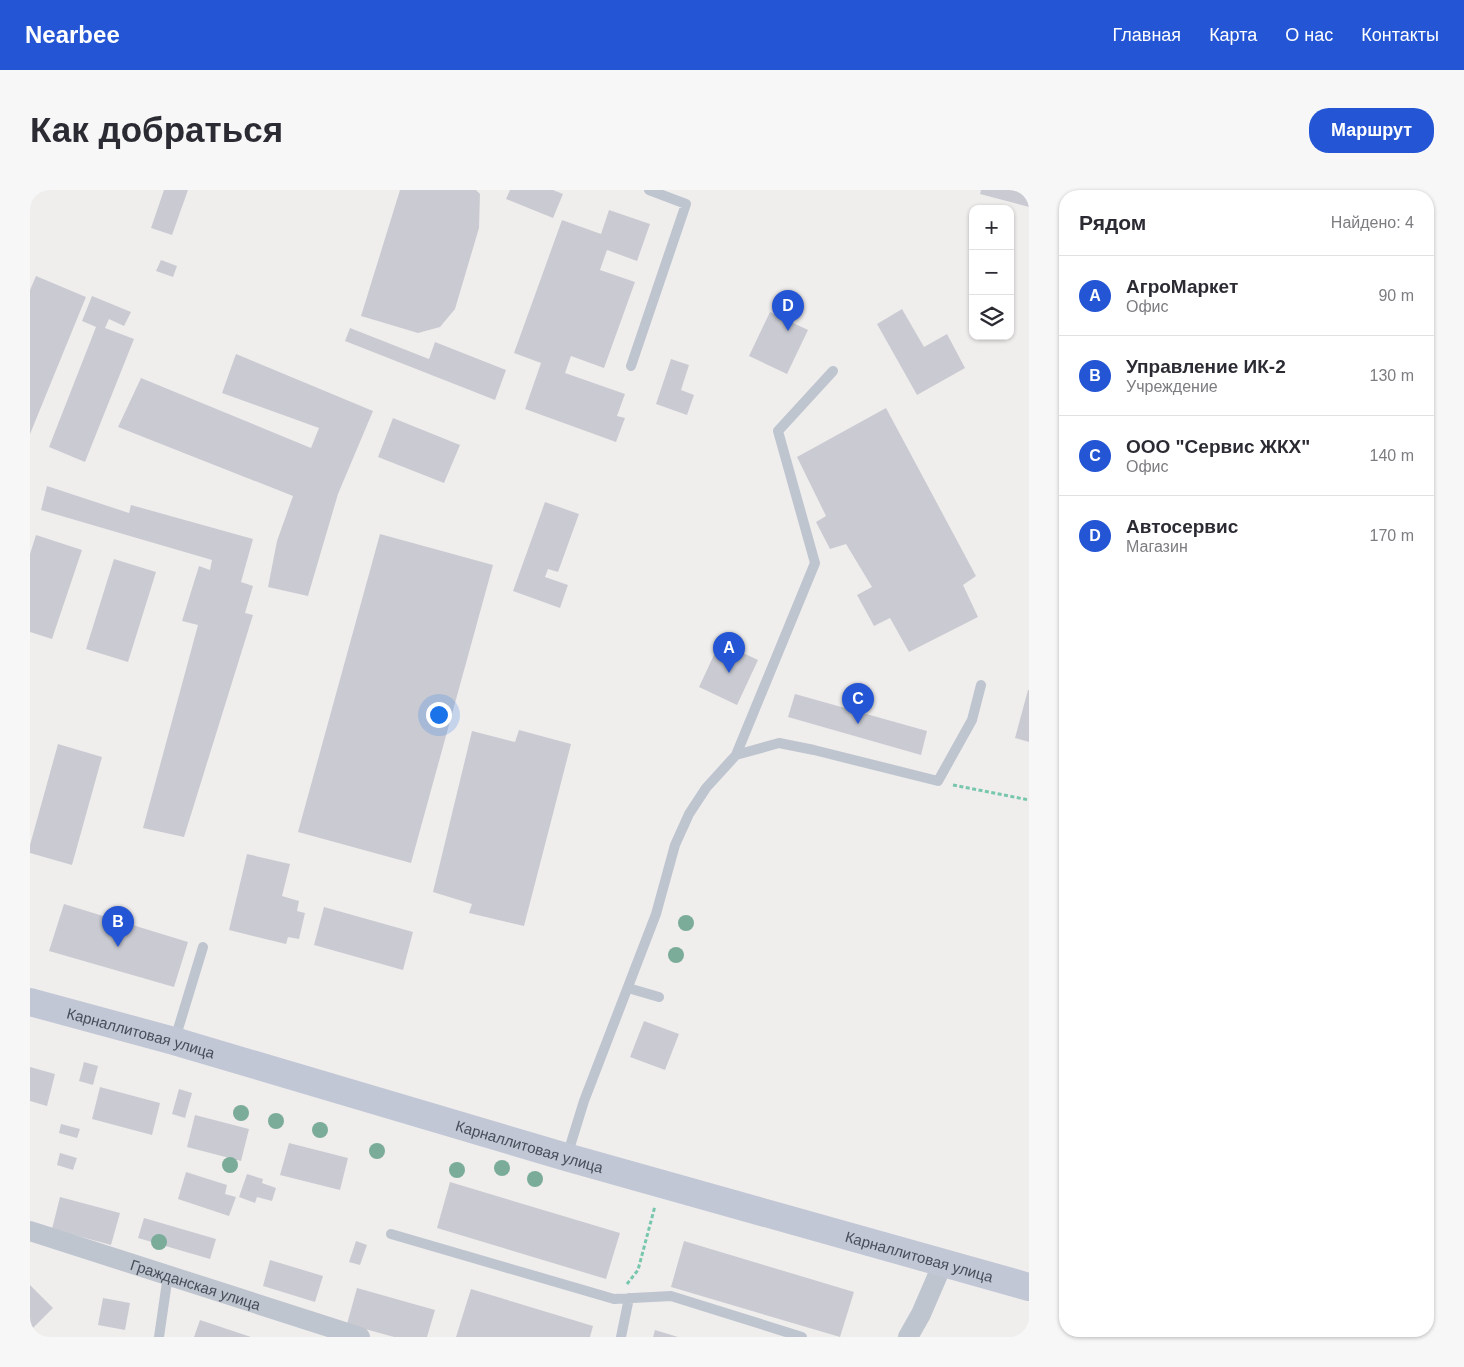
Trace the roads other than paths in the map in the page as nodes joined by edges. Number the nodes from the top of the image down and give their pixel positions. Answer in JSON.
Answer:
{"nodes":[{"id":1,"x":649,"y":190,"type":"edge"},
{"id":2,"x":631,"y":366,"type":"dead end"},
{"id":3,"x":833,"y":371,"type":"dead end"},
{"id":4,"x":981,"y":685,"type":"dead end"},
{"id":5,"x":736,"y":755,"type":"junction"},
{"id":6,"x":203,"y":947,"type":"dead end"},
{"id":7,"x":628,"y":988,"type":"junction"},
{"id":8,"x":659,"y":997,"type":"dead end"},
{"id":9,"x":30,"y":1002,"type":"edge"},
{"id":10,"x":174,"y":1041,"type":"junction"},
{"id":11,"x":566,"y":1157,"type":"junction"},
{"id":12,"x":30,"y":1231,"type":"edge"},
{"id":13,"x":391,"y":1234,"type":"dead end"},
{"id":14,"x":943,"y":1263,"type":"junction"},
{"id":15,"x":168,"y":1275,"type":"junction"},
{"id":16,"x":1029,"y":1288,"type":"edge"},
{"id":17,"x":630,"y":1298,"type":"junction"},
{"id":18,"x":159,"y":1337,"type":"edge"},
{"id":19,"x":360,"y":1337,"type":"edge"},
{"id":20,"x":621,"y":1337,"type":"edge"},
{"id":21,"x":802,"y":1337,"type":"edge"},
{"id":22,"x":908,"y":1337,"type":"edge"}],
"edges":[{"from":1,"to":2,"type":"lane"},
{"from":3,"to":5,"type":"lane"},
{"from":4,"to":5,"type":"lane"},
{"from":5,"to":7,"type":"lane"},
{"from":6,"to":10,"type":"lane"},
{"from":7,"to":8,"type":"lane"},
{"from":7,"to":11,"type":"lane"},
{"from":9,"to":10,"type":"street","name":"Карналлитовая улица"},
{"from":10,"to":11,"type":"street","name":"Карналлитовая улица"},
{"from":11,"to":14,"type":"street","name":"Карналлитовая улица"},
{"from":12,"to":15,"type":"street","name":"Гражданская улица"},
{"from":13,"to":17,"type":"lane"},
{"from":14,"to":16,"type":"street","name":"Карналлитовая улица"},
{"from":14,"to":22,"type":"street"},
{"from":15,"to":18,"type":"lane"},
{"from":15,"to":19,"type":"street","name":"Гражданская улица"},
{"from":17,"to":20,"type":"lane"},
{"from":17,"to":21,"type":"lane"}]}
